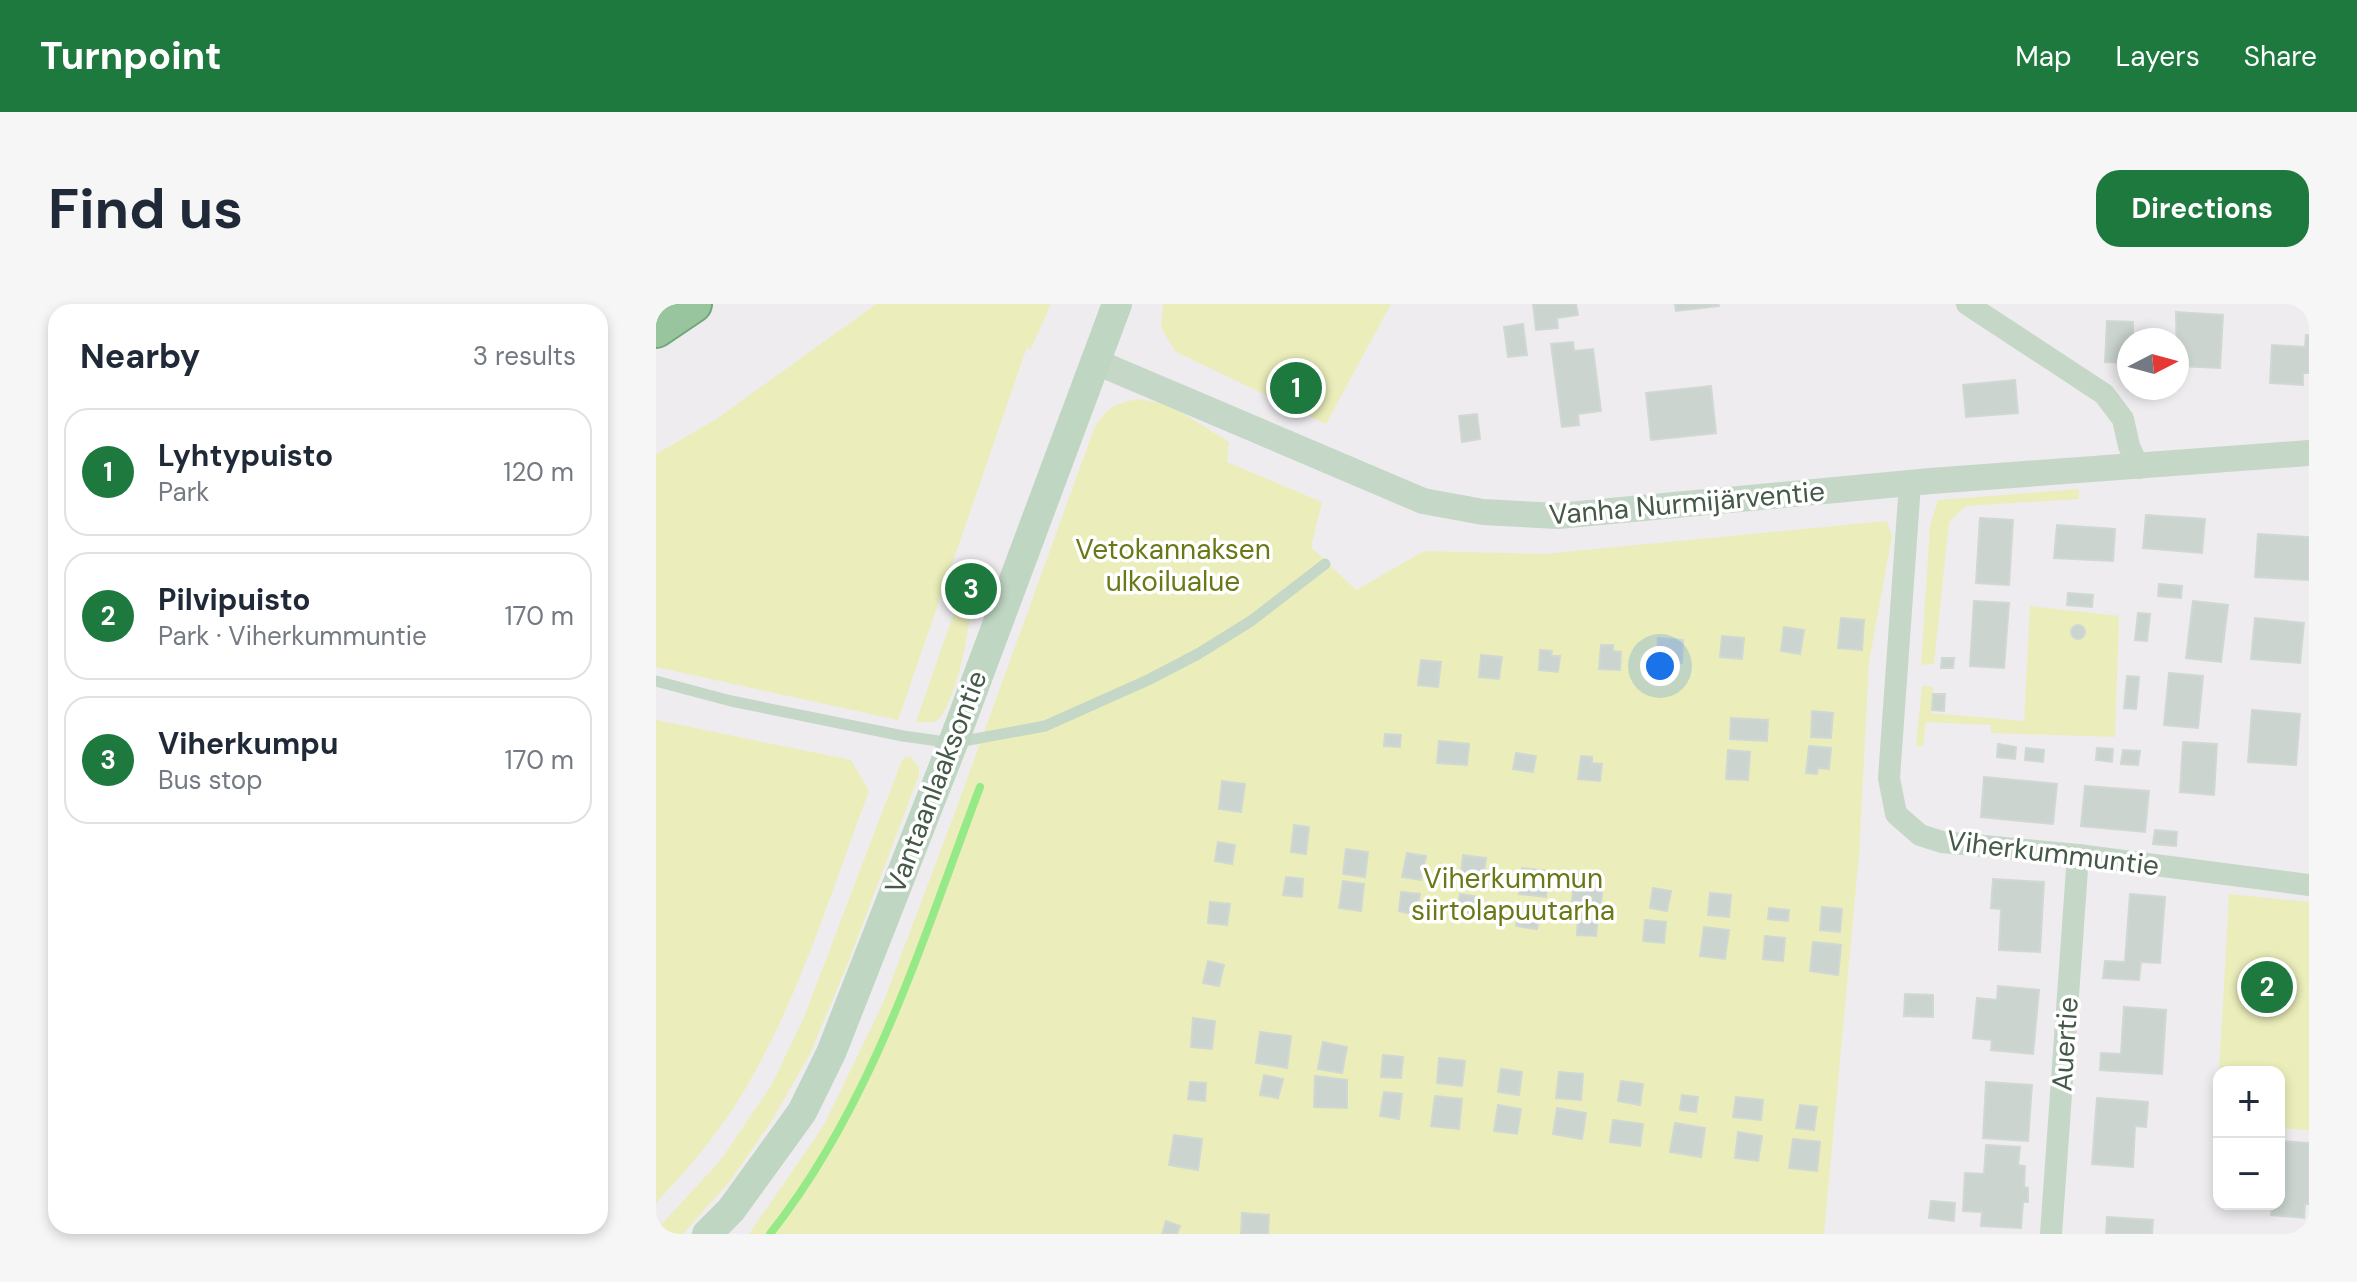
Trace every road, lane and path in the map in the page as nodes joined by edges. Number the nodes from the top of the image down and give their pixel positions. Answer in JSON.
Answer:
{"nodes":[{"id":1,"x":693,"y":304,"type":"edge"},
{"id":2,"x":1117,"y":304,"type":"edge"},
{"id":3,"x":1967,"y":304,"type":"edge"},
{"id":4,"x":656,"y":329,"type":"edge"},
{"id":5,"x":1094,"y":361,"type":"junction"},
{"id":6,"x":2309,"y":453,"type":"edge"},
{"id":7,"x":2139,"y":468,"type":"junction"},
{"id":8,"x":1910,"y":484,"type":"junction"},
{"id":9,"x":1325,"y":564,"type":"dead end"},
{"id":10,"x":656,"y":681,"type":"edge"},
{"id":11,"x":953,"y":743,"type":"junction"},
{"id":12,"x":2078,"y":855,"type":"junction"},
{"id":13,"x":2309,"y":885,"type":"edge"},
{"id":14,"x":707,"y":1234,"type":"edge"},
{"id":15,"x":2051,"y":1234,"type":"edge"}],
"edges":[{"from":1,"to":4,"type":"highway"},
{"from":2,"to":5,"type":"main road","name":"Vantaanlaaksontie"},
{"from":3,"to":7,"type":"street"},
{"from":5,"to":8,"type":"street","name":"Vanha Nurmijärventie"},
{"from":5,"to":11,"type":"main road","name":"Vantaanlaaksontie"},
{"from":6,"to":7,"type":"street","name":"Vanha Nurmijärventie"},
{"from":7,"to":8,"type":"street","name":"Vanha Nurmijärventie"},
{"from":8,"to":12,"type":"street","name":"Viherkummuntie"},
{"from":9,"to":11,"type":"lane"},
{"from":10,"to":11,"type":"lane"},
{"from":11,"to":14,"type":"main road","name":"Vantaanlaaksontie"},
{"from":12,"to":13,"type":"street","name":"Viherkummuntie"},
{"from":12,"to":15,"type":"street","name":"Auertie"}]}
